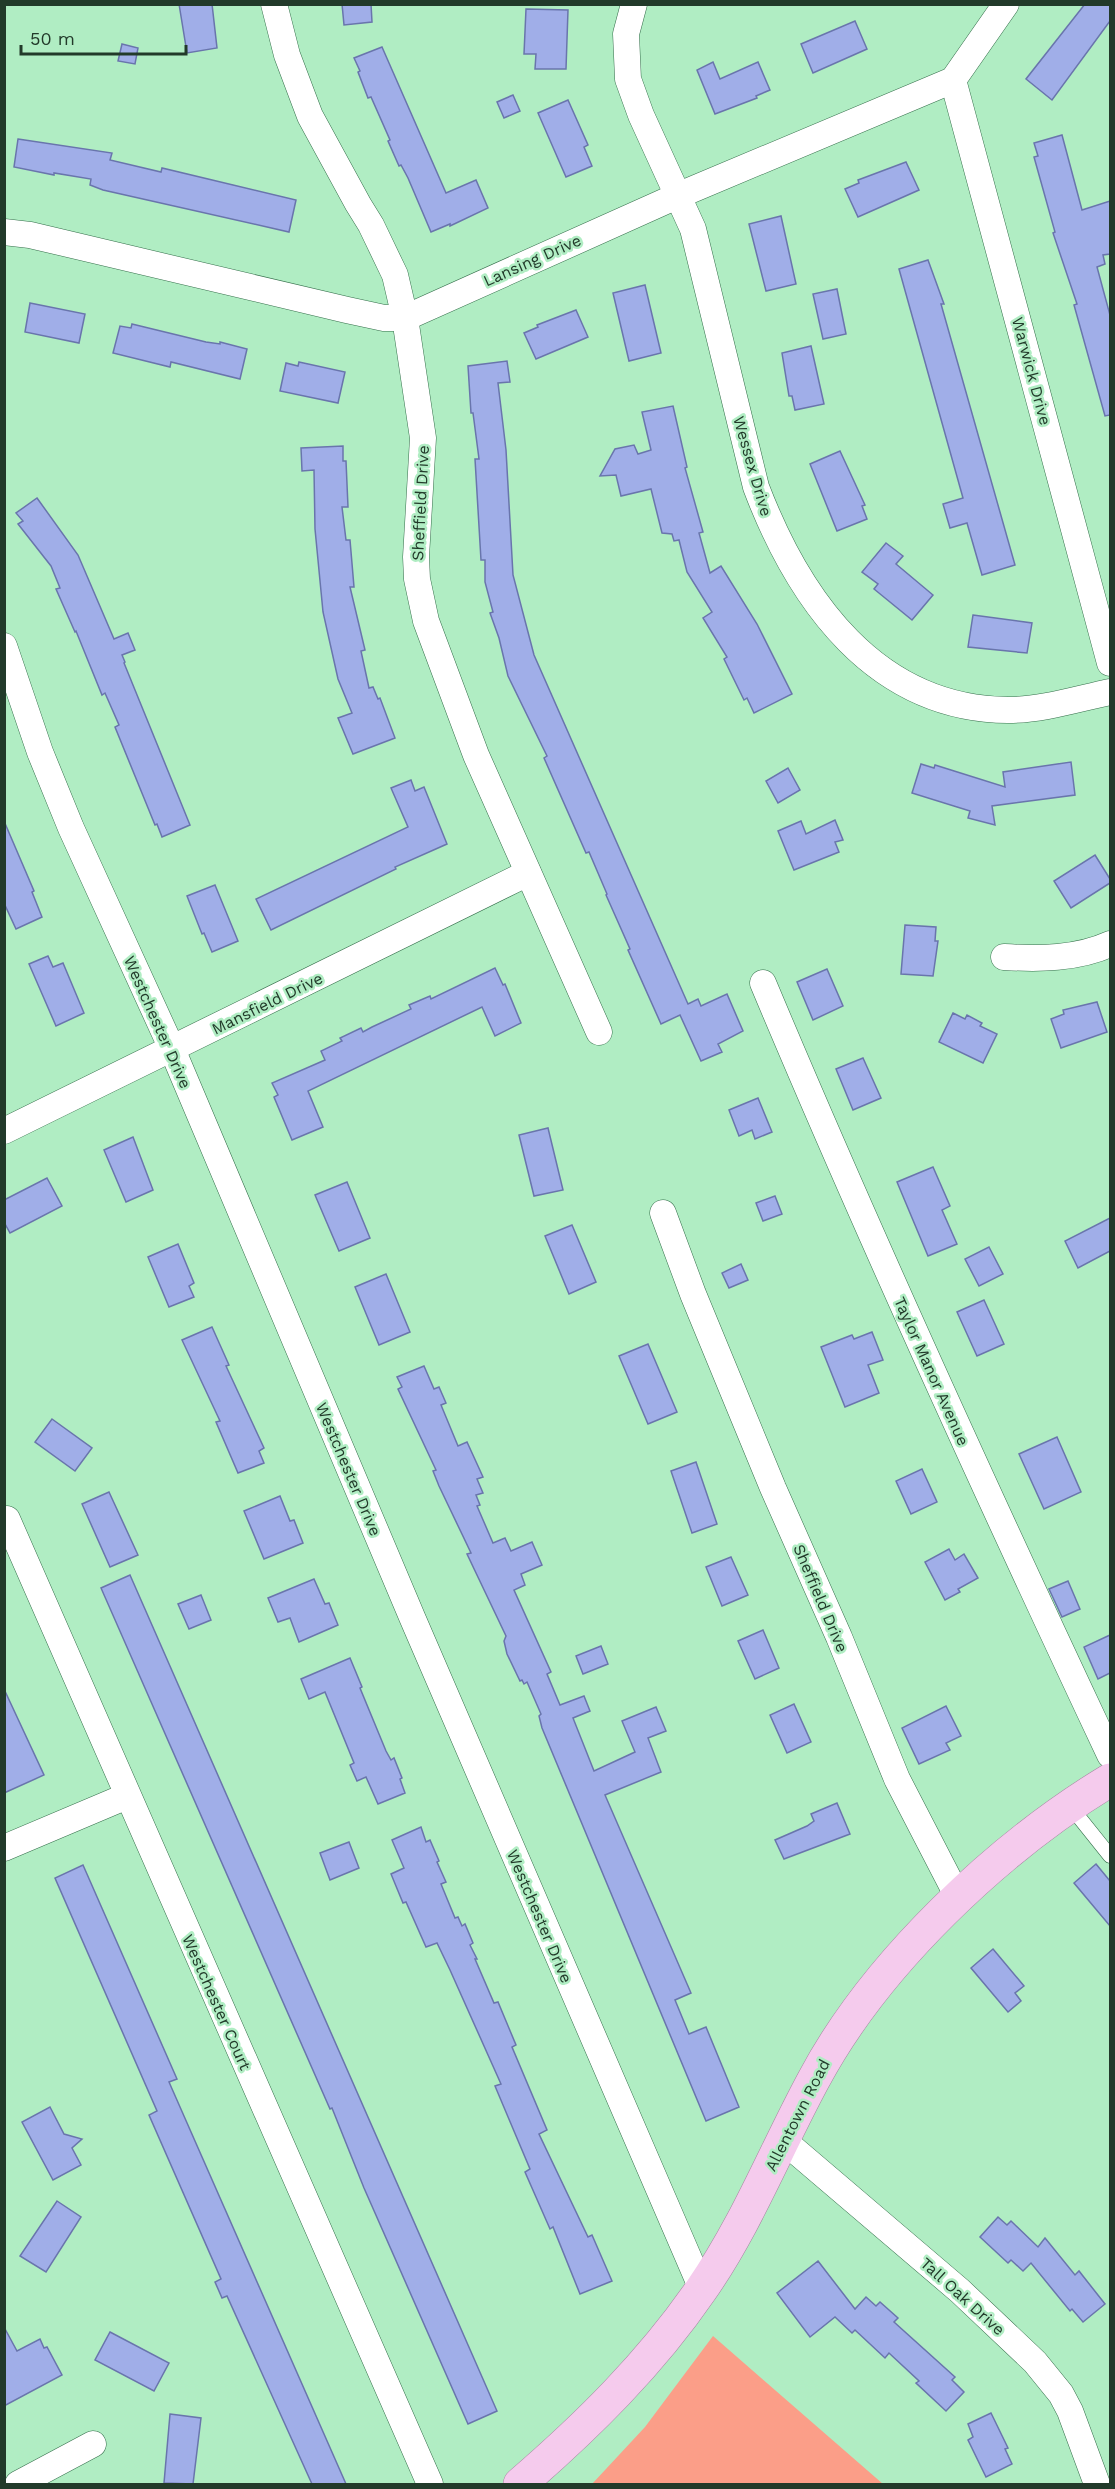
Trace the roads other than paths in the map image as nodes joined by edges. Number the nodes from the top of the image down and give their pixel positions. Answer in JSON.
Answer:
{"nodes":[{"id":1,"x":274,"y":4,"type":"edge"},
{"id":2,"x":634,"y":4,"type":"edge"},
{"id":3,"x":1006,"y":4,"type":"edge"},
{"id":4,"x":953,"y":80,"type":"junction"},
{"id":5,"x":677,"y":196,"type":"junction"},
{"id":6,"x":4,"y":231,"type":"edge"},
{"id":7,"x":405,"y":318,"type":"junction"},
{"id":8,"x":4,"y":646,"type":"edge"},
{"id":9,"x":1110,"y":663,"type":"edge"},
{"id":10,"x":1110,"y":692,"type":"edge"},
{"id":11,"x":13,"y":701,"type":"edge"},
{"id":12,"x":528,"y":873,"type":"junction"},
{"id":13,"x":1110,"y":944,"type":"edge"},
{"id":14,"x":1004,"y":957,"type":"dead end"},
{"id":15,"x":763,"y":983,"type":"dead end"},
{"id":16,"x":599,"y":1032,"type":"dead end"},
{"id":17,"x":172,"y":1050,"type":"junction"},
{"id":18,"x":4,"y":1131,"type":"edge"},
{"id":19,"x":663,"y":1213,"type":"dead end"},
{"id":20,"x":7,"y":1519,"type":"dead end"},
{"id":21,"x":1110,"y":1755,"type":"edge"},
{"id":22,"x":1110,"y":1780,"type":"edge"},
{"id":23,"x":127,"y":1796,"type":"junction"},
{"id":24,"x":1070,"y":1806,"type":"junction"},
{"id":25,"x":4,"y":1848,"type":"edge"},
{"id":26,"x":1110,"y":1856,"type":"edge"},
{"id":27,"x":958,"y":1897,"type":"junction"},
{"id":28,"x":784,"y":2140,"type":"junction"},
{"id":29,"x":702,"y":2289,"type":"junction"},
{"id":30,"x":93,"y":2444,"type":"dead end"},
{"id":31,"x":18,"y":2484,"type":"edge"},
{"id":32,"x":430,"y":2484,"type":"edge"},
{"id":33,"x":520,"y":2484,"type":"edge"},
{"id":34,"x":1097,"y":2484,"type":"edge"}],
"edges":[{"from":1,"to":7,"type":"street","name":"Sheffield Drive"},
{"from":2,"to":5,"type":"street","name":"Wessex Drive"},
{"from":3,"to":4,"type":"street"},
{"from":4,"to":5,"type":"street","name":"Lansing Drive"},
{"from":4,"to":9,"type":"street","name":"Warwick Drive"},
{"from":5,"to":7,"type":"street","name":"Lansing Drive"},
{"from":5,"to":10,"type":"street","name":"Wessex Drive"},
{"from":6,"to":7,"type":"street","name":"Lansing Drive"},
{"from":7,"to":12,"type":"street","name":"Sheffield Drive"},
{"from":8,"to":11,"type":"street","name":"Westchester Drive"},
{"from":11,"to":17,"type":"street","name":"Westchester Drive"},
{"from":12,"to":16,"type":"street","name":"Sheffield Drive"},
{"from":12,"to":17,"type":"street","name":"Mansfield Drive"},
{"from":13,"to":14,"type":"street"},
{"from":15,"to":21,"type":"street","name":"Taylor Manor Avenue"},
{"from":17,"to":18,"type":"street","name":"Mansfield Drive"},
{"from":17,"to":29,"type":"street","name":"Westchester Drive"},
{"from":19,"to":27,"type":"street","name":"Sheffield Drive"},
{"from":20,"to":23,"type":"street","name":"Westchester Court"},
{"from":22,"to":24,"type":"main road","name":"Allentown Road"},
{"from":23,"to":25,"type":"street"},
{"from":23,"to":32,"type":"street","name":"Westchester Court"},
{"from":24,"to":26,"type":"lane"},
{"from":24,"to":27,"type":"main road","name":"Allentown Road"},
{"from":27,"to":28,"type":"main road","name":"Allentown Road"},
{"from":28,"to":29,"type":"main road","name":"Allentown Road"},
{"from":28,"to":34,"type":"street","name":"Tall Oak Drive"},
{"from":29,"to":33,"type":"main road","name":"Allentown Road"},
{"from":30,"to":31,"type":"street"}]}
